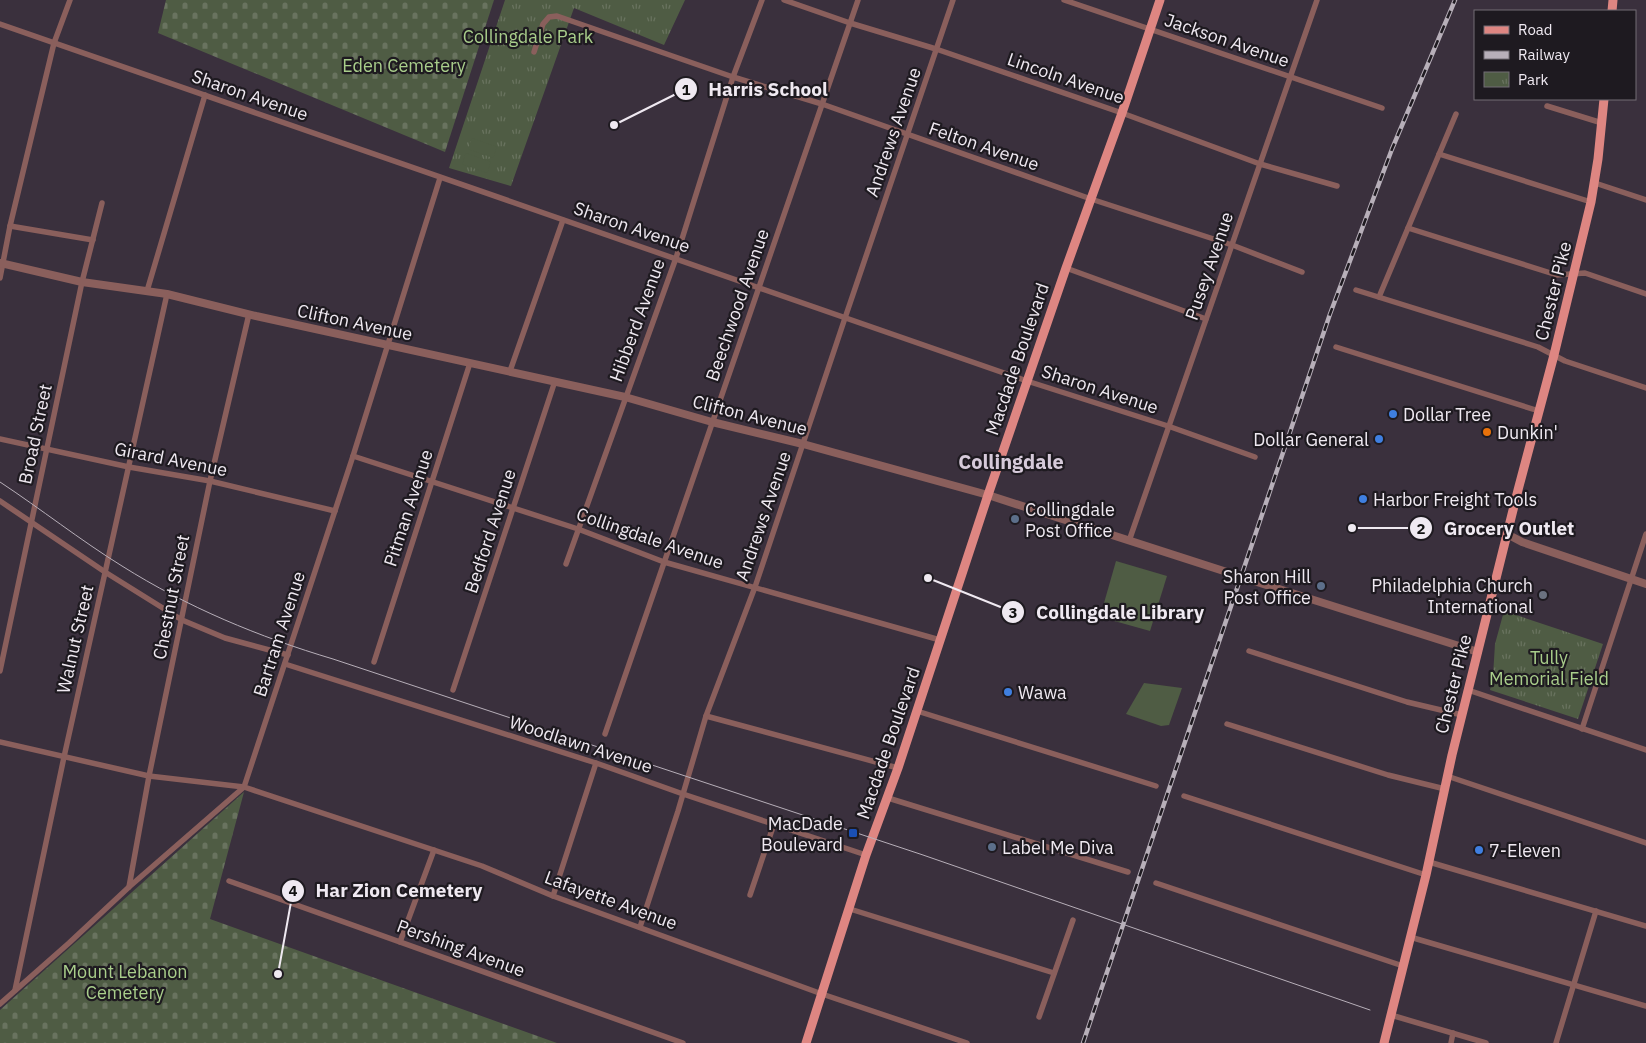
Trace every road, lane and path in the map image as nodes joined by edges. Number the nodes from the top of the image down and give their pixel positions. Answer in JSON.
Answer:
{"nodes":[{"id":1,"x":70,"y":0,"type":"edge"},
{"id":2,"x":762,"y":0,"type":"edge"},
{"id":3,"x":784,"y":0,"type":"edge"},
{"id":4,"x":858,"y":0,"type":"edge"},
{"id":5,"x":953,"y":0,"type":"edge"},
{"id":6,"x":1064,"y":0,"type":"edge"},
{"id":7,"x":1160,"y":0,"type":"edge"},
{"id":8,"x":1317,"y":0,"type":"edge"},
{"id":9,"x":850,"y":23,"type":"junction"},
{"id":10,"x":0,"y":24,"type":"edge"},
{"id":11,"x":1150,"y":29,"type":"junction"},
{"id":12,"x":54,"y":43,"type":"junction"},
{"id":13,"x":936,"y":49,"type":"junction"},
{"id":14,"x":534,"y":52,"type":"dead end"},
{"id":15,"x":733,"y":77,"type":"junction"},
{"id":16,"x":1290,"y":78,"type":"junction"},
{"id":17,"x":205,"y":95,"type":"junction"},
{"id":18,"x":1604,"y":100,"type":"edge"},
{"id":19,"x":822,"y":104,"type":"junction"},
{"id":20,"x":1547,"y":106,"type":"dead end"},
{"id":21,"x":1382,"y":108,"type":"dead end"},
{"id":22,"x":1122,"y":113,"type":"junction"},
{"id":23,"x":1456,"y":114,"type":"dead end"},
{"id":24,"x":1602,"y":123,"type":"junction"},
{"id":25,"x":908,"y":136,"type":"junction"},
{"id":26,"x":1439,"y":154,"type":"junction"},
{"id":27,"x":1260,"y":164,"type":"junction"},
{"id":28,"x":440,"y":178,"type":"junction"},
{"id":29,"x":1595,"y":183,"type":"junction"},
{"id":30,"x":1337,"y":186,"type":"dead end"},
{"id":31,"x":1091,"y":199,"type":"junction"},
{"id":32,"x":1646,"y":200,"type":"edge"},
{"id":33,"x":1591,"y":202,"type":"junction"},
{"id":34,"x":102,"y":203,"type":"dead end"},
{"id":35,"x":563,"y":220,"type":"junction"},
{"id":36,"x":10,"y":226,"type":"junction"},
{"id":37,"x":1408,"y":228,"type":"junction"},
{"id":38,"x":93,"y":240,"type":"junction"},
{"id":39,"x":1232,"y":245,"type":"junction"},
{"id":40,"x":676,"y":258,"type":"junction"},
{"id":41,"x":2,"y":263,"type":"edge"},
{"id":42,"x":1066,"y":268,"type":"junction"},
{"id":43,"x":1302,"y":272,"type":"dead end"},
{"id":44,"x":1574,"y":274,"type":"junction"},
{"id":45,"x":0,"y":278,"type":"edge"},
{"id":46,"x":82,"y":282,"type":"junction"},
{"id":47,"x":759,"y":287,"type":"junction"},
{"id":48,"x":1356,"y":290,"type":"dead end"},
{"id":49,"x":147,"y":291,"type":"junction"},
{"id":50,"x":167,"y":294,"type":"junction"},
{"id":51,"x":1646,"y":294,"type":"edge"},
{"id":52,"x":1379,"y":297,"type":"junction"},
{"id":53,"x":249,"y":314,"type":"junction"},
{"id":54,"x":845,"y":318,"type":"junction"},
{"id":55,"x":1206,"y":319,"type":"junction"},
{"id":56,"x":388,"y":345,"type":"junction"},
{"id":57,"x":1336,"y":347,"type":"dead end"},
{"id":58,"x":1554,"y":355,"type":"junction"},
{"id":59,"x":470,"y":363,"type":"junction"},
{"id":60,"x":510,"y":370,"type":"junction"},
{"id":61,"x":554,"y":381,"type":"junction"},
{"id":62,"x":1028,"y":381,"type":"junction"},
{"id":63,"x":1646,"y":388,"type":"edge"},
{"id":64,"x":625,"y":397,"type":"junction"},
{"id":65,"x":1539,"y":412,"type":"junction"},
{"id":66,"x":712,"y":422,"type":"junction"},
{"id":67,"x":1168,"y":426,"type":"junction"},
{"id":68,"x":0,"y":439,"type":"edge"},
{"id":69,"x":803,"y":444,"type":"junction"},
{"id":70,"x":47,"y":449,"type":"junction"},
{"id":71,"x":353,"y":456,"type":"junction"},
{"id":72,"x":1255,"y":457,"type":"dead end"},
{"id":73,"x":129,"y":467,"type":"junction"},
{"id":74,"x":210,"y":481,"type":"junction"},
{"id":75,"x":432,"y":483,"type":"junction"},
{"id":76,"x":988,"y":494,"type":"junction"},
{"id":77,"x":0,"y":501,"type":"edge"},
{"id":78,"x":513,"y":509,"type":"junction"},
{"id":79,"x":335,"y":511,"type":"junction"},
{"id":80,"x":31,"y":522,"type":"junction"},
{"id":81,"x":578,"y":529,"type":"junction"},
{"id":82,"x":1507,"y":534,"type":"junction"},
{"id":83,"x":1646,"y":534,"type":"edge"},
{"id":84,"x":1129,"y":541,"type":"junction"},
{"id":85,"x":664,"y":562,"type":"junction"},
{"id":86,"x":566,"y":564,"type":"dead end"},
{"id":87,"x":105,"y":572,"type":"junction"},
{"id":88,"x":1631,"y":579,"type":"junction"},
{"id":89,"x":1646,"y":584,"type":"edge"},
{"id":90,"x":755,"y":588,"type":"junction"},
{"id":91,"x":182,"y":620,"type":"junction"},
{"id":92,"x":940,"y":640,"type":"junction"},
{"id":93,"x":1249,"y":651,"type":"dead end"},
{"id":94,"x":1478,"y":652,"type":"junction"},
{"id":95,"x":288,"y":655,"type":"junction"},
{"id":96,"x":374,"y":662,"type":"dead end"},
{"id":97,"x":285,"y":664,"type":"junction"},
{"id":98,"x":0,"y":671,"type":"edge"},
{"id":99,"x":453,"y":690,"type":"dead end"},
{"id":100,"x":1468,"y":690,"type":"junction"},
{"id":101,"x":917,"y":711,"type":"junction"},
{"id":102,"x":1462,"y":715,"type":"junction"},
{"id":103,"x":706,"y":716,"type":"junction"},
{"id":104,"x":1227,"y":724,"type":"dead end"},
{"id":105,"x":1582,"y":728,"type":"junction"},
{"id":106,"x":605,"y":734,"type":"dead end"},
{"id":107,"x":0,"y":742,"type":"edge"},
{"id":108,"x":1646,"y":750,"type":"edge"},
{"id":109,"x":64,"y":757,"type":"junction"},
{"id":110,"x":596,"y":763,"type":"junction"},
{"id":111,"x":898,"y":768,"type":"junction"},
{"id":112,"x":149,"y":776,"type":"junction"},
{"id":113,"x":1447,"y":776,"type":"junction"},
{"id":114,"x":1156,"y":786,"type":"dead end"},
{"id":115,"x":244,"y":787,"type":"junction"},
{"id":116,"x":1445,"y":788,"type":"junction"},
{"id":117,"x":683,"y":794,"type":"junction"},
{"id":118,"x":1184,"y":796,"type":"dead end"},
{"id":119,"x":888,"y":798,"type":"junction"},
{"id":120,"x":774,"y":824,"type":"junction"},
{"id":121,"x":1646,"y":843,"type":"edge"},
{"id":122,"x":434,"y":850,"type":"junction"},
{"id":123,"x":866,"y":855,"type":"junction"},
{"id":124,"x":1428,"y":862,"type":"junction"},
{"id":125,"x":1128,"y":872,"type":"dead end"},
{"id":126,"x":1426,"y":874,"type":"junction"},
{"id":127,"x":229,"y":882,"type":"dead end"},
{"id":128,"x":1156,"y":882,"type":"dead end"},
{"id":129,"x":129,"y":887,"type":"junction"},
{"id":130,"x":553,"y":896,"type":"junction"},
{"id":131,"x":750,"y":896,"type":"dead end"},
{"id":132,"x":850,"y":909,"type":"junction"},
{"id":133,"x":1596,"y":911,"type":"junction"},
{"id":134,"x":1073,"y":920,"type":"dead end"},
{"id":135,"x":1646,"y":926,"type":"edge"},
{"id":136,"x":640,"y":927,"type":"junction"},
{"id":137,"x":1410,"y":937,"type":"junction"},
{"id":138,"x":400,"y":942,"type":"junction"},
{"id":139,"x":1403,"y":966,"type":"junction"},
{"id":140,"x":1054,"y":973,"type":"junction"},
{"id":141,"x":1573,"y":985,"type":"junction"},
{"id":142,"x":15,"y":990,"type":"junction"},
{"id":143,"x":822,"y":994,"type":"junction"},
{"id":144,"x":0,"y":1004,"type":"edge"},
{"id":145,"x":1646,"y":1006,"type":"edge"},
{"id":146,"x":1391,"y":1015,"type":"junction"},
{"id":147,"x":1039,"y":1017,"type":"dead end"},
{"id":148,"x":1453,"y":1033,"type":"junction"},
{"id":149,"x":683,"y":1043,"type":"edge"},
{"id":150,"x":806,"y":1043,"type":"edge"},
{"id":151,"x":967,"y":1043,"type":"edge"},
{"id":152,"x":1384,"y":1043,"type":"edge"},
{"id":153,"x":1450,"y":1043,"type":"edge"},
{"id":154,"x":1486,"y":1043,"type":"edge"},
{"id":155,"x":1556,"y":1043,"type":"edge"}],
"edges":[{"from":1,"to":12,"type":"street"},
{"from":2,"to":15,"type":"street","name":"Hibberd Avenue"},
{"from":3,"to":9,"type":"street","name":"Lincoln Avenue"},
{"from":4,"to":9,"type":"street","name":"Beechwood Avenue"},
{"from":5,"to":13,"type":"street","name":"Andrews Avenue"},
{"from":6,"to":11,"type":"street","name":"Jackson Avenue"},
{"from":7,"to":11,"type":"main road","name":"Macdade Boulevard"},
{"from":8,"to":16,"type":"street","name":"Pusey Avenue"},
{"from":9,"to":13,"type":"street","name":"Lincoln Avenue"},
{"from":9,"to":19,"type":"street","name":"Beechwood Avenue"},
{"from":10,"to":12,"type":"street","name":"Sharon Avenue"},
{"from":11,"to":16,"type":"street","name":"Jackson Avenue"},
{"from":11,"to":22,"type":"main road","name":"Macdade Boulevard"},
{"from":12,"to":17,"type":"street","name":"Sharon Avenue"},
{"from":12,"to":36,"type":"street"},
{"from":13,"to":22,"type":"street","name":"Lincoln Avenue"},
{"from":13,"to":25,"type":"street","name":"Andrews Avenue"},
{"from":14,"to":15,"type":"street","name":"Felton Avenue"},
{"from":15,"to":19,"type":"street","name":"Felton Avenue"},
{"from":15,"to":40,"type":"street","name":"Hibberd Avenue"},
{"from":16,"to":21,"type":"street","name":"Jackson Avenue"},
{"from":16,"to":27,"type":"street","name":"Pusey Avenue"},
{"from":17,"to":28,"type":"street","name":"Sharon Avenue"},
{"from":17,"to":49,"type":"street"},
{"from":18,"to":24,"type":"main road","name":"Chester Pike"},
{"from":19,"to":25,"type":"street","name":"Felton Avenue"},
{"from":19,"to":47,"type":"street","name":"Beechwood Avenue"},
{"from":20,"to":24,"type":"street"},
{"from":22,"to":27,"type":"street","name":"Lincoln Avenue"},
{"from":22,"to":31,"type":"main road","name":"Macdade Boulevard"},
{"from":23,"to":26,"type":"street"},
{"from":24,"to":29,"type":"main road","name":"Chester Pike"},
{"from":25,"to":31,"type":"street","name":"Felton Avenue"},
{"from":25,"to":54,"type":"street","name":"Andrews Avenue"},
{"from":26,"to":33,"type":"street"},
{"from":26,"to":37,"type":"street"},
{"from":27,"to":30,"type":"street","name":"Lincoln Avenue"},
{"from":27,"to":39,"type":"street","name":"Pusey Avenue"},
{"from":28,"to":35,"type":"street","name":"Sharon Avenue"},
{"from":28,"to":56,"type":"street","name":"Bartram Avenue"},
{"from":29,"to":32,"type":"street"},
{"from":29,"to":33,"type":"main road","name":"Chester Pike"},
{"from":31,"to":39,"type":"street","name":"Felton Avenue"},
{"from":31,"to":42,"type":"main road","name":"Macdade Boulevard"},
{"from":33,"to":44,"type":"main road","name":"Chester Pike"},
{"from":34,"to":38,"type":"street","name":"Broad Street"},
{"from":35,"to":40,"type":"street","name":"Sharon Avenue"},
{"from":35,"to":60,"type":"street"},
{"from":36,"to":38,"type":"street"},
{"from":36,"to":41,"type":"street"},
{"from":37,"to":44,"type":"street"},
{"from":37,"to":52,"type":"street"},
{"from":38,"to":46,"type":"street","name":"Broad Street"},
{"from":39,"to":43,"type":"street","name":"Felton Avenue"},
{"from":39,"to":55,"type":"street","name":"Pusey Avenue"},
{"from":40,"to":47,"type":"street","name":"Sharon Avenue"},
{"from":40,"to":64,"type":"street","name":"Hibberd Avenue"},
{"from":41,"to":45,"type":"street"},
{"from":41,"to":46,"type":"street","name":"Clifton Avenue"},
{"from":42,"to":55,"type":"street"},
{"from":42,"to":62,"type":"main road","name":"Macdade Boulevard"},
{"from":44,"to":51,"type":"street"},
{"from":44,"to":58,"type":"main road","name":"Chester Pike"},
{"from":46,"to":49,"type":"street","name":"Clifton Avenue"},
{"from":46,"to":70,"type":"street","name":"Broad Street"},
{"from":47,"to":54,"type":"street","name":"Sharon Avenue"},
{"from":47,"to":66,"type":"street","name":"Beechwood Avenue"},
{"from":48,"to":52,"type":"street"},
{"from":49,"to":50,"type":"street","name":"Clifton Avenue"},
{"from":50,"to":53,"type":"street","name":"Clifton Avenue"},
{"from":50,"to":73,"type":"street","name":"Walnut Street"},
{"from":52,"to":58,"type":"street"},
{"from":53,"to":56,"type":"street","name":"Clifton Avenue"},
{"from":53,"to":74,"type":"street","name":"Chestnut Street"},
{"from":54,"to":62,"type":"street","name":"Sharon Avenue"},
{"from":54,"to":69,"type":"street","name":"Andrews Avenue"},
{"from":55,"to":67,"type":"street","name":"Pusey Avenue"},
{"from":56,"to":59,"type":"street","name":"Clifton Avenue"},
{"from":56,"to":71,"type":"street","name":"Bartram Avenue"},
{"from":57,"to":65,"type":"street"},
{"from":58,"to":63,"type":"street"},
{"from":58,"to":65,"type":"main road","name":"Chester Pike"},
{"from":59,"to":60,"type":"street","name":"Clifton Avenue"},
{"from":59,"to":75,"type":"street","name":"Pitman Avenue"},
{"from":60,"to":61,"type":"street","name":"Clifton Avenue"},
{"from":61,"to":64,"type":"street","name":"Clifton Avenue"},
{"from":61,"to":78,"type":"street","name":"Bedford Avenue"},
{"from":62,"to":67,"type":"street","name":"Sharon Avenue"},
{"from":62,"to":76,"type":"main road","name":"Macdade Boulevard"},
{"from":64,"to":66,"type":"street","name":"Clifton Avenue"},
{"from":64,"to":81,"type":"street","name":"Hibberd Avenue"},
{"from":65,"to":82,"type":"main road","name":"Chester Pike"},
{"from":66,"to":69,"type":"street","name":"Clifton Avenue"},
{"from":66,"to":85,"type":"street","name":"Beechwood Avenue"},
{"from":67,"to":72,"type":"street","name":"Sharon Avenue"},
{"from":67,"to":84,"type":"street","name":"Pusey Avenue"},
{"from":68,"to":70,"type":"street","name":"Girard Avenue"},
{"from":69,"to":76,"type":"street","name":"Clifton Avenue"},
{"from":69,"to":90,"type":"street","name":"Andrews Avenue"},
{"from":70,"to":73,"type":"street","name":"Girard Avenue"},
{"from":70,"to":80,"type":"street","name":"Broad Street"},
{"from":71,"to":75,"type":"street","name":"Collingdale Avenue"},
{"from":71,"to":79,"type":"street","name":"Bartram Avenue"},
{"from":73,"to":74,"type":"street","name":"Girard Avenue"},
{"from":73,"to":87,"type":"street","name":"Walnut Street"},
{"from":74,"to":79,"type":"street","name":"Girard Avenue"},
{"from":74,"to":91,"type":"street","name":"Chestnut Street"},
{"from":75,"to":78,"type":"street","name":"Collingdale Avenue"},
{"from":75,"to":96,"type":"street","name":"Pitman Avenue"},
{"from":76,"to":84,"type":"street","name":"Clifton Avenue"},
{"from":76,"to":92,"type":"main road","name":"Macdade Boulevard"},
{"from":77,"to":80,"type":"street"},
{"from":78,"to":81,"type":"street","name":"Collingdale Avenue"},
{"from":78,"to":99,"type":"street","name":"Bedford Avenue"},
{"from":79,"to":95,"type":"street","name":"Bartram Avenue"},
{"from":80,"to":87,"type":"street"},
{"from":80,"to":98,"type":"street","name":"Broad Street"},
{"from":81,"to":85,"type":"street","name":"Collingdale Avenue"},
{"from":81,"to":86,"type":"street","name":"Hibberd Avenue"},
{"from":82,"to":88,"type":"street"},
{"from":82,"to":94,"type":"main road","name":"Chester Pike"},
{"from":83,"to":88,"type":"street"},
{"from":84,"to":94,"type":"street","name":"Clifton Avenue","bridge":true},
{"from":85,"to":90,"type":"street","name":"Collingdale Avenue"},
{"from":85,"to":106,"type":"street","name":"Beechwood Avenue"},
{"from":87,"to":91,"type":"street"},
{"from":87,"to":109,"type":"street","name":"Walnut Street"},
{"from":88,"to":89,"type":"street"},
{"from":88,"to":105,"type":"street"},
{"from":90,"to":92,"type":"street","name":"Collingdale Avenue"},
{"from":90,"to":103,"type":"street","name":"Andrews Avenue"},
{"from":91,"to":95,"type":"street"},
{"from":91,"to":112,"type":"street","name":"Chestnut Street"},
{"from":92,"to":101,"type":"main road","name":"Macdade Boulevard"},
{"from":93,"to":102,"type":"street"},
{"from":94,"to":100,"type":"main road","name":"Chester Pike"},
{"from":95,"to":97,"type":"street","name":"Bartram Avenue"},
{"from":97,"to":110,"type":"street","name":"Woodlawn Avenue"},
{"from":97,"to":115,"type":"street","name":"Bartram Avenue"},
{"from":100,"to":102,"type":"main road","name":"Chester Pike"},
{"from":100,"to":105,"type":"street"},
{"from":101,"to":111,"type":"main road","name":"Macdade Boulevard"},
{"from":101,"to":114,"type":"street"},
{"from":102,"to":113,"type":"main road","name":"Chester Pike"},
{"from":103,"to":111,"type":"street"},
{"from":103,"to":117,"type":"street","name":"Andrews Avenue"},
{"from":104,"to":116,"type":"street"},
{"from":105,"to":108,"type":"street"},
{"from":107,"to":109,"type":"street","name":"Lafayette Avenue"},
{"from":109,"to":112,"type":"street","name":"Lafayette Avenue"},
{"from":109,"to":142,"type":"street","name":"Walnut Street"},
{"from":110,"to":117,"type":"street","name":"Woodlawn Avenue"},
{"from":110,"to":130,"type":"street"},
{"from":111,"to":119,"type":"main road","name":"Macdade Boulevard"},
{"from":112,"to":115,"type":"street","name":"Lafayette Avenue"},
{"from":112,"to":129,"type":"street","name":"Chestnut Street"},
{"from":113,"to":116,"type":"main road","name":"Chester Pike"},
{"from":113,"to":121,"type":"street"},
{"from":115,"to":122,"type":"street","name":"Lafayette Avenue"},
{"from":115,"to":129,"type":"street"},
{"from":116,"to":124,"type":"main road","name":"Chester Pike"},
{"from":117,"to":120,"type":"street","name":"Woodlawn Avenue"},
{"from":117,"to":136,"type":"street","name":"Andrews Avenue"},
{"from":118,"to":126,"type":"street"},
{"from":119,"to":123,"type":"main road","name":"Macdade Boulevard"},
{"from":119,"to":125,"type":"street"},
{"from":120,"to":123,"type":"street","name":"Woodlawn Avenue"},
{"from":120,"to":131,"type":"street"},
{"from":122,"to":130,"type":"street","name":"Lafayette Avenue"},
{"from":122,"to":138,"type":"street"},
{"from":123,"to":132,"type":"main road","name":"Macdade Boulevard"},
{"from":124,"to":126,"type":"main road","name":"Chester Pike"},
{"from":124,"to":133,"type":"street"},
{"from":126,"to":137,"type":"main road","name":"Chester Pike"},
{"from":127,"to":138,"type":"street","name":"Pershing Avenue"},
{"from":128,"to":139,"type":"street"},
{"from":129,"to":142,"type":"street"},
{"from":130,"to":136,"type":"street","name":"Lafayette Avenue"},
{"from":132,"to":140,"type":"street"},
{"from":132,"to":143,"type":"main road","name":"Macdade Boulevard"},
{"from":133,"to":135,"type":"street"},
{"from":133,"to":141,"type":"street"},
{"from":134,"to":140,"type":"street"},
{"from":136,"to":143,"type":"street","name":"Lafayette Avenue"},
{"from":137,"to":139,"type":"main road","name":"Chester Pike"},
{"from":137,"to":141,"type":"street"},
{"from":138,"to":149,"type":"street","name":"Pershing Avenue"},
{"from":139,"to":146,"type":"main road","name":"Chester Pike"},
{"from":140,"to":147,"type":"street"},
{"from":141,"to":145,"type":"street"},
{"from":141,"to":155,"type":"street"},
{"from":142,"to":144,"type":"street"},
{"from":143,"to":150,"type":"main road","name":"Macdade Boulevard"},
{"from":143,"to":151,"type":"street","name":"Lafayette Avenue"},
{"from":146,"to":148,"type":"street"},
{"from":146,"to":152,"type":"main road","name":"Chester Pike"},
{"from":148,"to":153,"type":"street"},
{"from":148,"to":154,"type":"street"}]}
